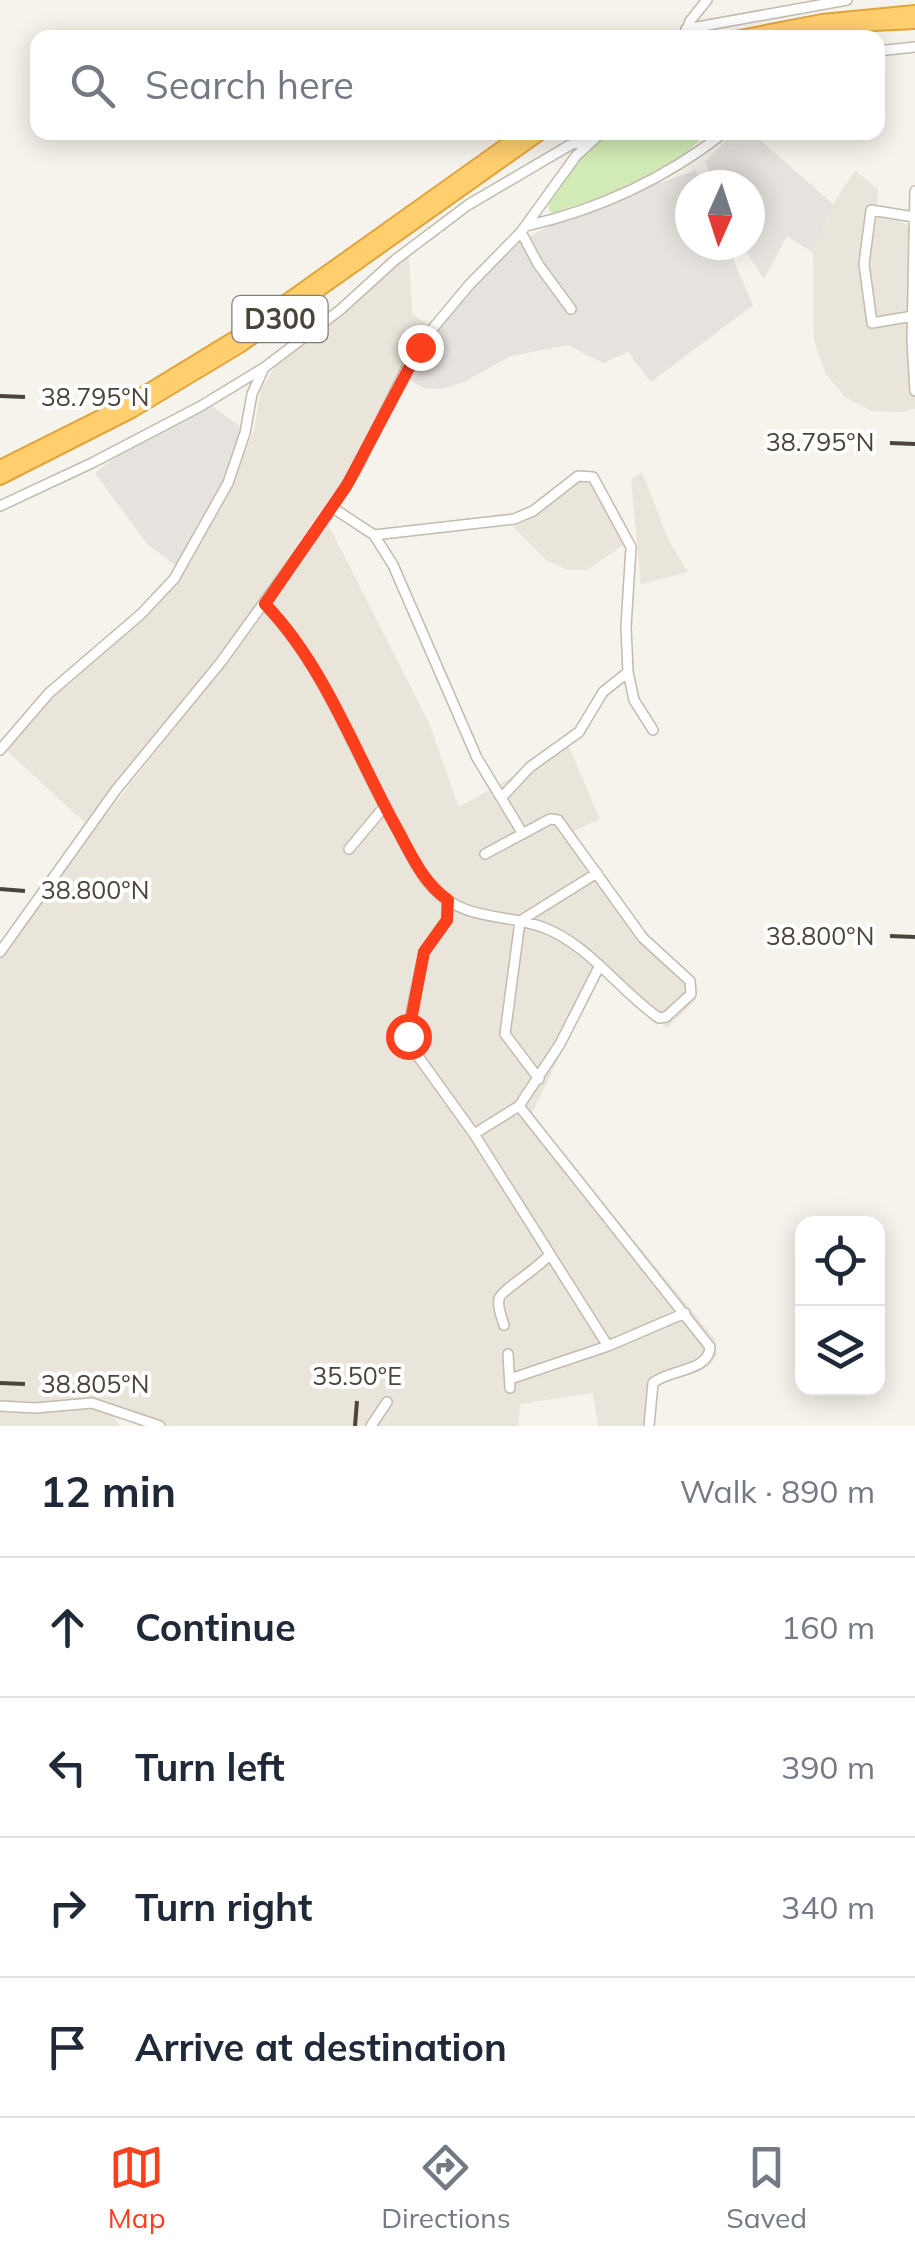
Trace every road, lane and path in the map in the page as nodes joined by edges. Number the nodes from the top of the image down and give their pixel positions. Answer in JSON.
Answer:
{"nodes":[{"id":1,"x":707,"y":0,"type":"edge"},
{"id":2,"x":846,"y":0,"type":"edge"},
{"id":3,"x":915,"y":12,"type":"edge"},
{"id":4,"x":915,"y":22,"type":"edge"},
{"id":5,"x":686,"y":30,"type":"edge"},
{"id":6,"x":700,"y":30,"type":"edge"},
{"id":7,"x":777,"y":30,"type":"edge"},
{"id":8,"x":826,"y":30,"type":"edge"},
{"id":9,"x":915,"y":46,"type":"edge"},
{"id":10,"x":885,"y":50,"type":"edge"},
{"id":11,"x":513,"y":140,"type":"edge"},
{"id":12,"x":531,"y":140,"type":"edge"},
{"id":13,"x":584,"y":140,"type":"edge"},
{"id":14,"x":593,"y":140,"type":"edge"},
{"id":15,"x":708,"y":140,"type":"edge"},
{"id":16,"x":915,"y":191,"type":"edge"},
{"id":17,"x":914,"y":217,"type":"edge"},
{"id":18,"x":523,"y":229,"type":"junction"},
{"id":19,"x":571,"y":309,"type":"dead end"},
{"id":20,"x":913,"y":316,"type":"edge"},
{"id":21,"x":914,"y":348,"type":"edge"},
{"id":22,"x":265,"y":367,"type":"junction"},
{"id":23,"x":915,"y":391,"type":"edge"},
{"id":24,"x":0,"y":467,"type":"edge"},
{"id":25,"x":0,"y":478,"type":"edge"},
{"id":26,"x":0,"y":506,"type":"edge"},
{"id":27,"x":333,"y":508,"type":"junction"},
{"id":28,"x":374,"y":535,"type":"junction"},
{"id":29,"x":265,"y":604,"type":"junction"},
{"id":30,"x":628,"y":672,"type":"junction"},
{"id":31,"x":652,"y":730,"type":"dead end"},
{"id":32,"x":0,"y":750,"type":"edge"},
{"id":33,"x":502,"y":797,"type":"junction"},
{"id":34,"x":385,"y":806,"type":"junction"},
{"id":35,"x":523,"y":834,"type":"junction"},
{"id":36,"x":348,"y":849,"type":"dead end"},
{"id":37,"x":485,"y":854,"type":"dead end"},
{"id":38,"x":597,"y":873,"type":"junction"},
{"id":39,"x":448,"y":900,"type":"junction"},
{"id":40,"x":520,"y":921,"type":"junction"},
{"id":41,"x":0,"y":952,"type":"edge"},
{"id":42,"x":599,"y":966,"type":"junction"},
{"id":43,"x":539,"y":1079,"type":"junction"},
{"id":44,"x":519,"y":1106,"type":"junction"},
{"id":45,"x":474,"y":1134,"type":"junction"},
{"id":46,"x":549,"y":1254,"type":"junction"},
{"id":47,"x":685,"y":1312,"type":"junction"},
{"id":48,"x":504,"y":1324,"type":"dead end"},
{"id":49,"x":608,"y":1346,"type":"junction"},
{"id":50,"x":508,"y":1354,"type":"dead end"},
{"id":51,"x":387,"y":1402,"type":"dead end"},
{"id":52,"x":0,"y":1406,"type":"edge"},
{"id":53,"x":160,"y":1426,"type":"edge"},
{"id":54,"x":371,"y":1426,"type":"edge"},
{"id":55,"x":649,"y":1426,"type":"edge"}],
"edges":[{"from":1,"to":5,"type":"street"},
{"from":2,"to":6,"type":"street"},
{"from":3,"to":7,"type":"highway"},
{"from":4,"to":8,"type":"highway"},
{"from":9,"to":10,"type":"street"},
{"from":11,"to":24,"type":"highway","number":"D300"},
{"from":12,"to":25,"type":"highway","number":"D300"},
{"from":13,"to":22,"type":"street"},
{"from":14,"to":18,"type":"street"},
{"from":15,"to":18,"type":"street"},
{"from":16,"to":17,"type":"street"},
{"from":17,"to":20,"type":"street"},
{"from":17,"to":20,"type":"street"},
{"from":18,"to":19,"type":"street"},
{"from":18,"to":27,"type":"street"},
{"from":20,"to":21,"type":"street"},
{"from":21,"to":23,"type":"street"},
{"from":22,"to":26,"type":"street"},
{"from":22,"to":32,"type":"street"},
{"from":27,"to":28,"type":"street"},
{"from":27,"to":29,"type":"street"},
{"from":28,"to":30,"type":"street"},
{"from":28,"to":33,"type":"street"},
{"from":29,"to":34,"type":"street"},
{"from":29,"to":41,"type":"street"},
{"from":30,"to":31,"type":"street"},
{"from":30,"to":33,"type":"street"},
{"from":33,"to":35,"type":"street"},
{"from":34,"to":36,"type":"street"},
{"from":34,"to":39,"type":"street"},
{"from":35,"to":37,"type":"street"},
{"from":35,"to":38,"type":"street"},
{"from":38,"to":40,"type":"street"},
{"from":38,"to":42,"type":"street"},
{"from":39,"to":40,"type":"street"},
{"from":39,"to":45,"type":"street"},
{"from":40,"to":42,"type":"street"},
{"from":40,"to":43,"type":"street"},
{"from":42,"to":43,"type":"street"},
{"from":43,"to":44,"type":"street"},
{"from":44,"to":45,"type":"street"},
{"from":44,"to":47,"type":"street"},
{"from":45,"to":46,"type":"street"},
{"from":46,"to":48,"type":"street"},
{"from":46,"to":49,"type":"street"},
{"from":47,"to":49,"type":"street"},
{"from":47,"to":55,"type":"street"},
{"from":49,"to":50,"type":"street"},
{"from":51,"to":54,"type":"street"},
{"from":52,"to":53,"type":"street"}]}
